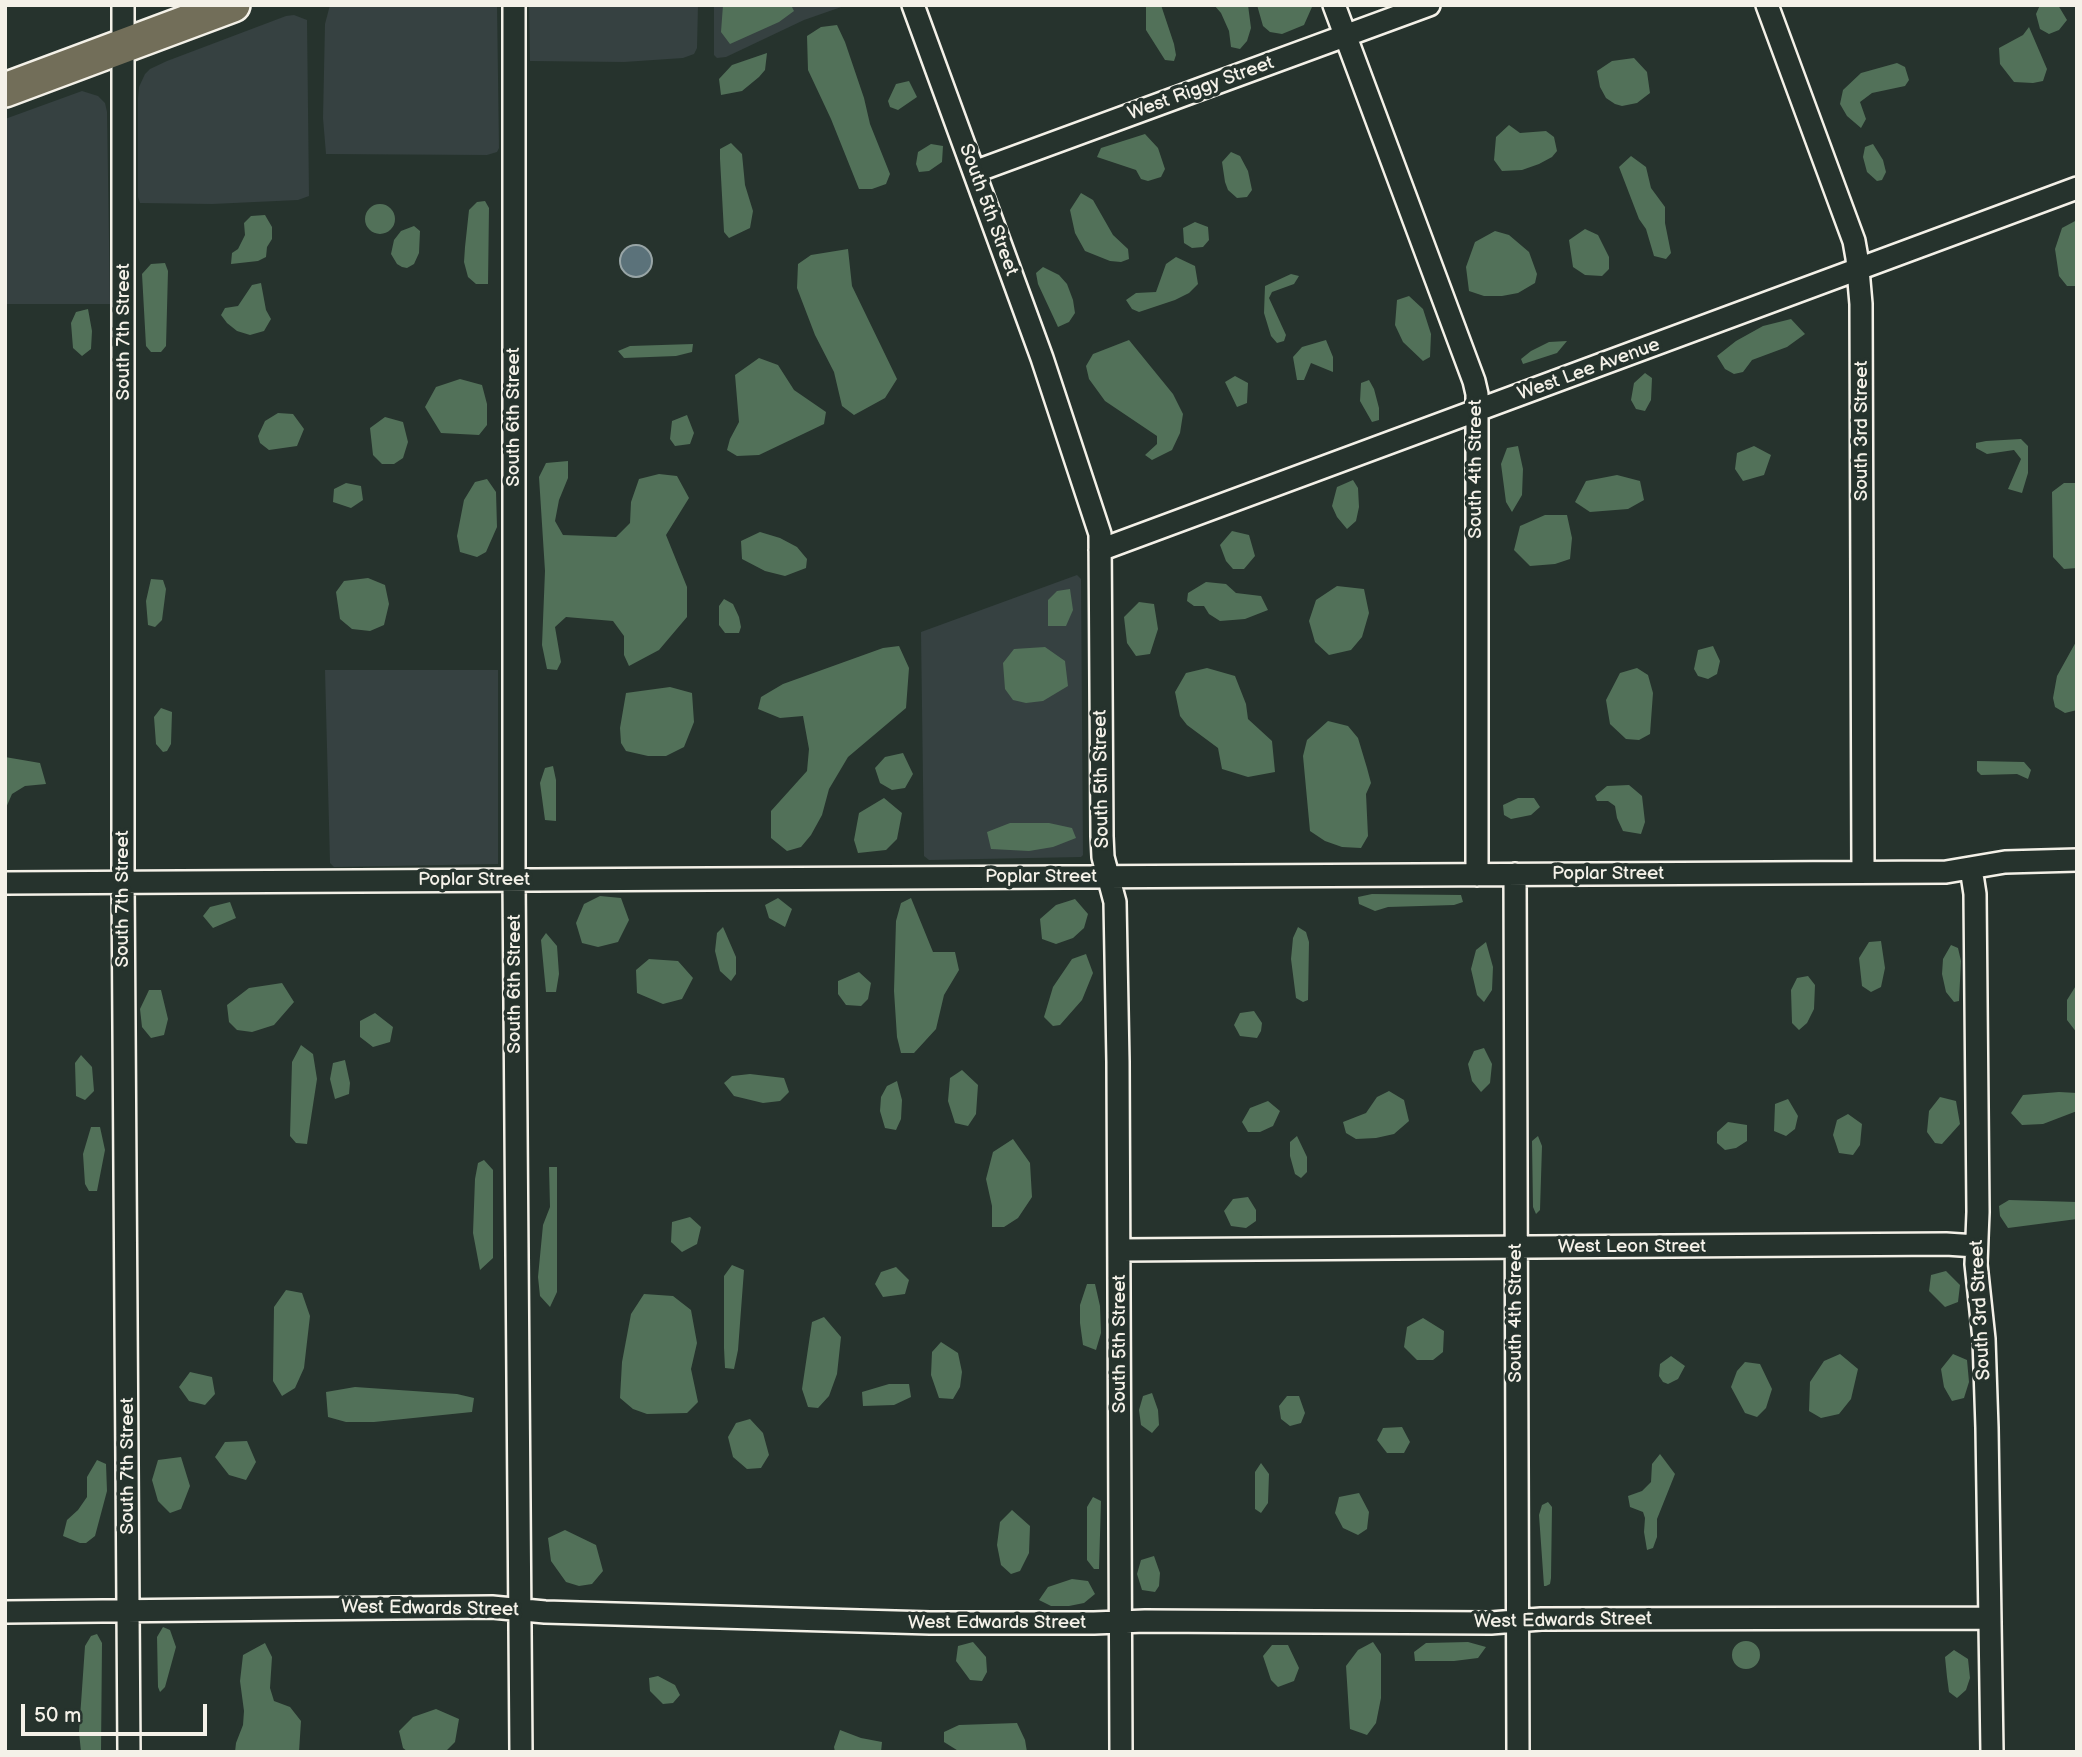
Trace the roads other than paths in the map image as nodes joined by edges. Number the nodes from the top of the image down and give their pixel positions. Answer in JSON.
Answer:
{"nodes":[{"id":1,"x":123,"y":5,"type":"edge"},
{"id":2,"x":233,"y":5,"type":"edge"},
{"id":3,"x":514,"y":5,"type":"edge"},
{"id":4,"x":913,"y":5,"type":"edge"},
{"id":5,"x":1334,"y":5,"type":"edge"},
{"id":6,"x":1429,"y":5,"type":"edge"},
{"id":7,"x":1767,"y":5,"type":"edge"},
{"id":8,"x":1345,"y":36,"type":"junction"},
{"id":9,"x":123,"y":47,"type":"junction"},
{"id":10,"x":5,"y":90,"type":"edge"},
{"id":11,"x":974,"y":172,"type":"junction"},
{"id":12,"x":2077,"y":188,"type":"edge"},
{"id":13,"x":1858,"y":269,"type":"junction"},
{"id":14,"x":1477,"y":411,"type":"junction"},
{"id":15,"x":1100,"y":550,"type":"junction"},
{"id":16,"x":2077,"y":860,"type":"edge"},
{"id":17,"x":1970,"y":868,"type":"junction"},
{"id":18,"x":1863,"y":872,"type":"junction"},
{"id":19,"x":1515,"y":874,"type":"junction"},
{"id":20,"x":1477,"y":875,"type":"junction"},
{"id":21,"x":1108,"y":877,"type":"junction"},
{"id":22,"x":514,"y":880,"type":"junction"},
{"id":23,"x":123,"y":882,"type":"junction"},
{"id":24,"x":5,"y":883,"type":"edge"},
{"id":25,"x":1976,"y":1246,"type":"junction"},
{"id":26,"x":1516,"y":1248,"type":"junction"},
{"id":27,"x":1121,"y":1250,"type":"junction"},
{"id":28,"x":520,"y":1609,"type":"junction"},
{"id":29,"x":128,"y":1610,"type":"junction"},
{"id":30,"x":5,"y":1612,"type":"edge"},
{"id":31,"x":1988,"y":1618,"type":"junction"},
{"id":32,"x":1518,"y":1621,"type":"junction"},
{"id":33,"x":1120,"y":1622,"type":"junction"},
{"id":34,"x":129,"y":1752,"type":"edge"},
{"id":35,"x":521,"y":1752,"type":"edge"},
{"id":36,"x":1121,"y":1752,"type":"edge"},
{"id":37,"x":1518,"y":1752,"type":"edge"},
{"id":38,"x":1992,"y":1752,"type":"edge"}],
"edges":[{"from":1,"to":9,"type":"street","name":"South 7th Street"},
{"from":2,"to":9,"type":"main road"},
{"from":3,"to":22,"type":"street","name":"South 6th Street"},
{"from":4,"to":11,"type":"street","name":"South 5th Street"},
{"from":5,"to":8,"type":"street","name":"South 4th Street"},
{"from":6,"to":8,"type":"street","name":"West Riggy Street"},
{"from":7,"to":13,"type":"street","name":"South 3rd Street"},
{"from":8,"to":11,"type":"street","name":"West Riggy Street"},
{"from":8,"to":14,"type":"street","name":"South 4th Street"},
{"from":9,"to":10,"type":"main road"},
{"from":9,"to":23,"type":"street","name":"South 7th Street"},
{"from":11,"to":15,"type":"street","name":"South 5th Street"},
{"from":12,"to":13,"type":"street","name":"West Lee Avenue"},
{"from":13,"to":14,"type":"street","name":"West Lee Avenue"},
{"from":13,"to":18,"type":"street","name":"South 3rd Street"},
{"from":14,"to":15,"type":"street","name":"West Lee Avenue"},
{"from":14,"to":20,"type":"street","name":"South 4th Street"},
{"from":15,"to":21,"type":"street","name":"South 5th Street"},
{"from":16,"to":17,"type":"street","name":"Poplar Street"},
{"from":17,"to":18,"type":"street","name":"Poplar Street"},
{"from":17,"to":25,"type":"street","name":"South 3rd Street"},
{"from":18,"to":19,"type":"street","name":"Poplar Street"},
{"from":19,"to":20,"type":"street","name":"Poplar Street"},
{"from":19,"to":26,"type":"street","name":"South 4th Street"},
{"from":20,"to":21,"type":"street","name":"Poplar Street"},
{"from":21,"to":22,"type":"street","name":"Poplar Street"},
{"from":21,"to":27,"type":"street","name":"South 5th Street"},
{"from":22,"to":23,"type":"street","name":"Poplar Street"},
{"from":22,"to":28,"type":"street","name":"South 6th Street"},
{"from":23,"to":24,"type":"street","name":"Poplar Street"},
{"from":23,"to":29,"type":"street","name":"South 7th Street"},
{"from":25,"to":26,"type":"street","name":"West Leon Street"},
{"from":25,"to":31,"type":"street","name":"South 3rd Street"},
{"from":26,"to":27,"type":"street","name":"West Leon Street"},
{"from":26,"to":32,"type":"street","name":"South 4th Street"},
{"from":27,"to":33,"type":"street","name":"South 5th Street"},
{"from":28,"to":29,"type":"street","name":"West Edwards Street"},
{"from":28,"to":33,"type":"street","name":"West Edwards Street"},
{"from":28,"to":35,"type":"street","name":"South 6th Street"},
{"from":29,"to":30,"type":"street","name":"West Edwards Street"},
{"from":29,"to":34,"type":"street","name":"South 7th Street"},
{"from":31,"to":32,"type":"street","name":"West Edwards Street"},
{"from":31,"to":38,"type":"street","name":"South 3rd Street"},
{"from":32,"to":33,"type":"street","name":"West Edwards Street"},
{"from":32,"to":37,"type":"street","name":"South 4th Street"},
{"from":33,"to":36,"type":"street","name":"South 5th Street"}]}
